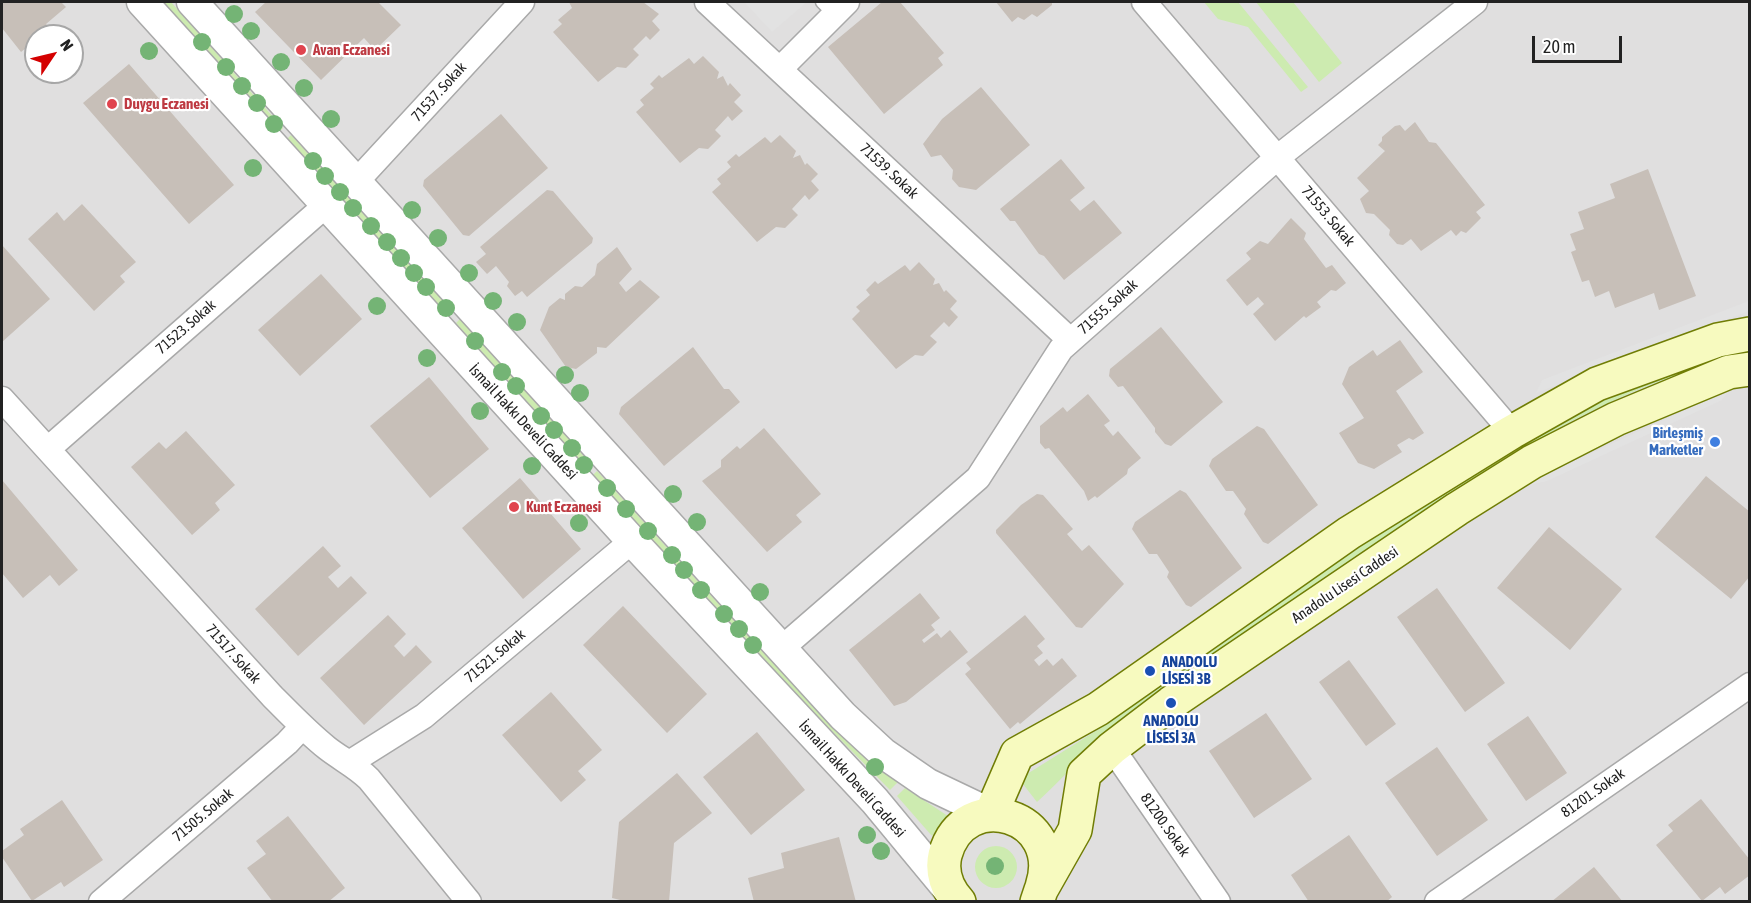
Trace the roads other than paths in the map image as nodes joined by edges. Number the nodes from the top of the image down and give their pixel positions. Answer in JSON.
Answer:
{"nodes":[{"id":1,"x":142,"y":2,"type":"edge"},
{"id":2,"x":192,"y":2,"type":"edge"},
{"id":3,"x":522,"y":2,"type":"edge"},
{"id":4,"x":707,"y":2,"type":"edge"},
{"id":5,"x":1144,"y":2,"type":"edge"},
{"id":6,"x":1474,"y":2,"type":"edge"},
{"id":7,"x":835,"y":6,"type":"edge"},
{"id":8,"x":780,"y":69,"type":"junction"},
{"id":9,"x":1278,"y":157,"type":"junction"},
{"id":10,"x":356,"y":183,"type":"junction"},
{"id":11,"x":326,"y":206,"type":"junction"},
{"id":12,"x":1749,"y":334,"type":"edge"},
{"id":13,"x":1070,"y":340,"type":"junction"},
{"id":14,"x":1749,"y":369,"type":"edge"},
{"id":15,"x":3,"y":405,"type":"edge"},
{"id":16,"x":1512,"y":432,"type":"junction"},
{"id":17,"x":48,"y":449,"type":"junction"},
{"id":18,"x":632,"y":541,"type":"junction"},
{"id":19,"x":782,"y":648,"type":"junction"},
{"id":20,"x":1749,"y":685,"type":"edge"},
{"id":21,"x":302,"y":727,"type":"junction"},
{"id":22,"x":1112,"y":748,"type":"junction"},
{"id":23,"x":351,"y":762,"type":"junction"},
{"id":24,"x":991,"y":814,"type":"junction"},
{"id":25,"x":1037,"y":898,"type":"edge"},
{"id":26,"x":956,"y":899,"type":"edge"},
{"id":27,"x":101,"y":902,"type":"edge"},
{"id":28,"x":469,"y":902,"type":"edge"},
{"id":29,"x":1218,"y":902,"type":"edge"},
{"id":30,"x":1437,"y":902,"type":"edge"}],
"edges":[{"from":1,"to":11,"type":"street","name":"İsmail Hakkı Develi Caddesi"},
{"from":2,"to":10,"type":"street"},
{"from":3,"to":10,"type":"street","name":"71537. Sokak"},
{"from":4,"to":8,"type":"street","name":"71539. Sokak"},
{"from":5,"to":9,"type":"street","name":"71553. Sokak"},
{"from":6,"to":9,"type":"street","name":"71555. Sokak"},
{"from":7,"to":8,"type":"street"},
{"from":8,"to":13,"type":"street","name":"71539. Sokak"},
{"from":9,"to":13,"type":"street","name":"71555. Sokak"},
{"from":9,"to":16,"type":"street","name":"71553. Sokak"},
{"from":10,"to":19,"type":"street"},
{"from":11,"to":17,"type":"street","name":"71523. Sokak"},
{"from":11,"to":18,"type":"street","name":"İsmail Hakkı Develi Caddesi"},
{"from":12,"to":16,"type":"main road"},
{"from":13,"to":19,"type":"street","name":"71555. Sokak"},
{"from":14,"to":22,"type":"main road","name":"Anadolu Lisesi Caddesi"},
{"from":15,"to":17,"type":"street","name":"71517. Sokak"},
{"from":16,"to":24,"type":"main road"},
{"from":17,"to":21,"type":"street","name":"71517. Sokak"},
{"from":18,"to":23,"type":"street","name":"71521. Sokak"},
{"from":18,"to":26,"type":"street","name":"İsmail Hakkı Develi Caddesi"},
{"from":19,"to":24,"type":"street"},
{"from":20,"to":30,"type":"street","name":"81201. Sokak"},
{"from":21,"to":23,"type":"street","name":"71517. Sokak"},
{"from":21,"to":27,"type":"street","name":"71505. Sokak"},
{"from":22,"to":25,"type":"main road","name":"Anadolu Lisesi Caddesi"},
{"from":22,"to":29,"type":"street","name":"81200. Sokak"},
{"from":23,"to":28,"type":"street","name":"71517. Sokak"},
{"from":24,"to":25,"type":"main road"},
{"from":24,"to":26,"type":"main road"}]}
